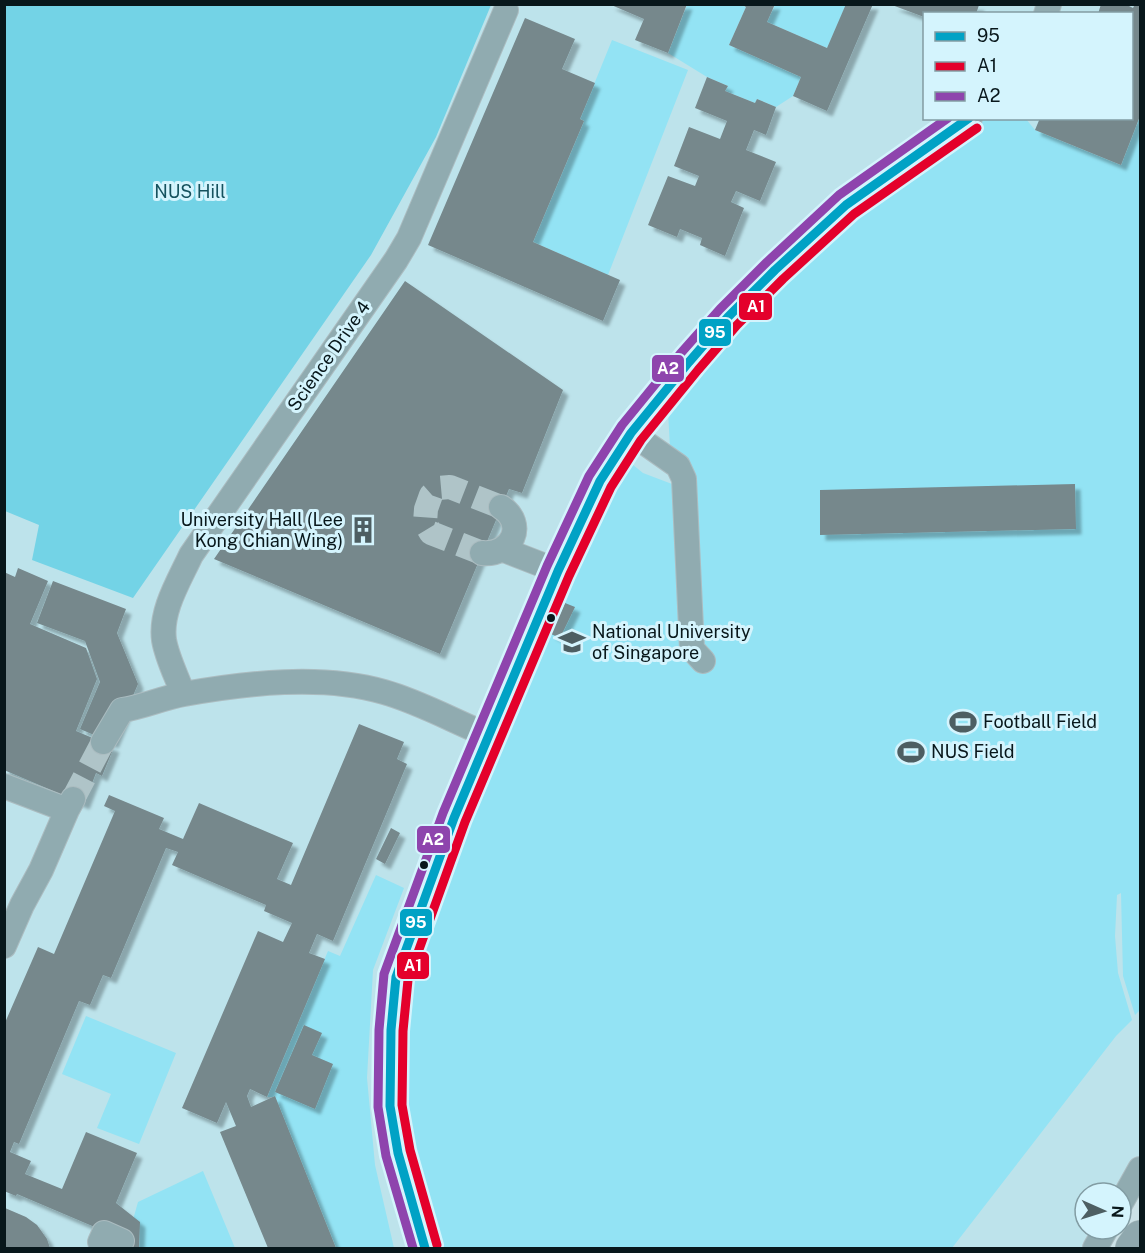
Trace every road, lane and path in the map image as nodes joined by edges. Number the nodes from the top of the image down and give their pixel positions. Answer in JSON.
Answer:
{"nodes":[{"id":1,"x":506,"y":10,"type":"dead end"},
{"id":2,"x":967,"y":120,"type":"edge"},
{"id":3,"x":631,"y":433,"type":"junction"},
{"id":4,"x":501,"y":507,"type":"tunnel mouth"},
{"id":5,"x":558,"y":571,"type":"junction"},
{"id":6,"x":703,"y":661,"type":"dead end"},
{"id":7,"x":183,"y":694,"type":"junction"},
{"id":8,"x":490,"y":736,"type":"junction"},
{"id":9,"x":103,"y":742,"type":"tunnel mouth"},
{"id":10,"x":4,"y":786,"type":"edge"},
{"id":11,"x":4,"y":946,"type":"edge"},
{"id":12,"x":1140,"y":1237,"type":"edge"},
{"id":13,"x":422,"y":1247,"type":"edge"},
{"id":14,"x":1132,"y":1248,"type":"edge"}],
"edges":[{"from":1,"to":7,"type":"street","name":"Science Drive 4"},
{"from":2,"to":3,"type":"street"},
{"from":3,"to":5,"type":"street"},
{"from":3,"to":6,"type":"street"},
{"from":4,"to":5,"type":"street"},
{"from":5,"to":8,"type":"street"},
{"from":7,"to":8,"type":"street"},
{"from":7,"to":9,"type":"street"},
{"from":8,"to":13,"type":"street"},
{"from":10,"to":11,"type":"street"},
{"from":12,"to":14,"type":"highway"}]}
